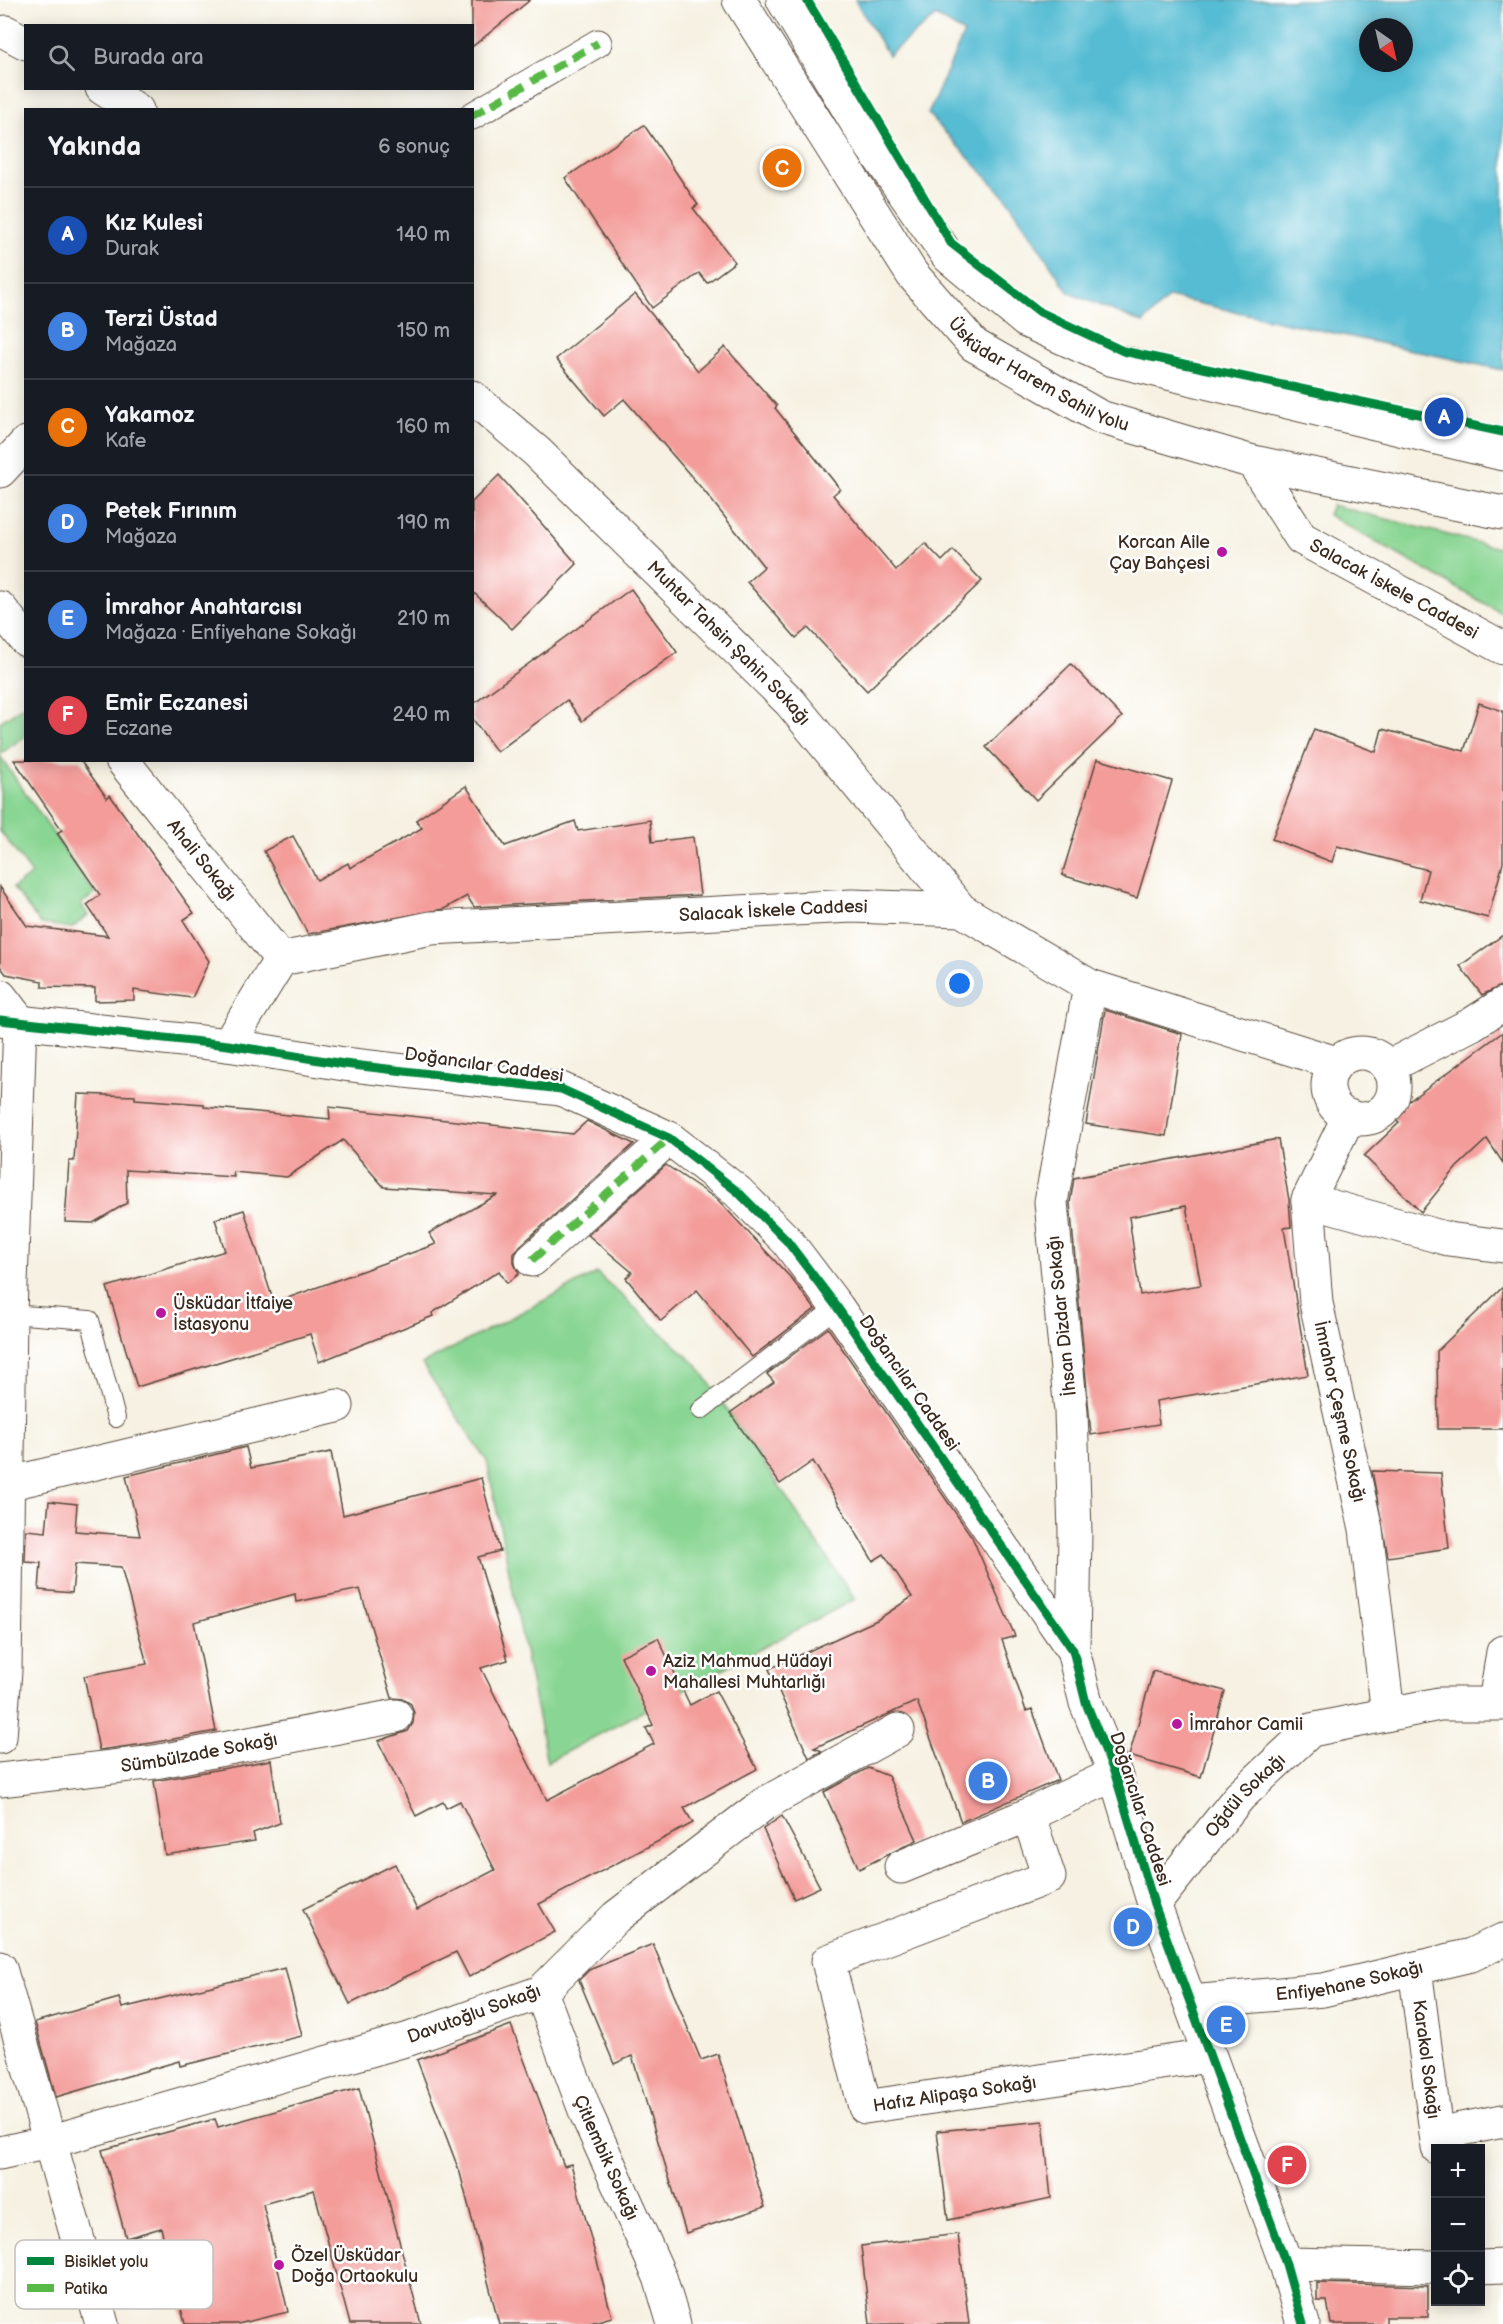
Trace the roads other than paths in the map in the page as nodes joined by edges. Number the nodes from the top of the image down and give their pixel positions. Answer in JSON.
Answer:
{"nodes":[{"id":1,"x":739,"y":0,"type":"edge"},
{"id":2,"x":783,"y":0,"type":"edge"},
{"id":3,"x":598,"y":43,"type":"dead end"},
{"id":4,"x":105,"y":90,"type":"edge"},
{"id":5,"x":134,"y":108,"type":"edge"},
{"id":6,"x":474,"y":115,"type":"edge"},
{"id":7,"x":474,"y":399,"type":"edge"},
{"id":8,"x":24,"y":445,"type":"edge"},
{"id":9,"x":1503,"y":454,"type":"edge"},
{"id":10,"x":1253,"y":462,"type":"junction"},
{"id":11,"x":0,"y":471,"type":"edge"},
{"id":12,"x":1503,"y":513,"type":"edge"},
{"id":13,"x":0,"y":608,"type":"edge"},
{"id":14,"x":24,"y":638,"type":"edge"},
{"id":15,"x":1503,"y":648,"type":"edge"},
{"id":16,"x":124,"y":762,"type":"edge"},
{"id":17,"x":961,"y":910,"type":"junction"},
{"id":18,"x":281,"y":959,"type":"junction"},
{"id":19,"x":1090,"y":986,"type":"junction"},
{"id":20,"x":0,"y":996,"type":"edge"},
{"id":21,"x":1503,"y":1004,"type":"edge"},
{"id":22,"x":10,"y":1021,"type":"edge"},
{"id":23,"x":228,"y":1045,"type":"junction"},
{"id":24,"x":1336,"y":1063,"type":"junction"},
{"id":25,"x":1388,"y":1067,"type":"junction"},
{"id":26,"x":1349,"y":1116,"type":"junction"},
{"id":27,"x":669,"y":1138,"type":"junction"},
{"id":28,"x":1308,"y":1200,"type":"junction"},
{"id":29,"x":1503,"y":1246,"type":"edge"},
{"id":30,"x":532,"y":1260,"type":"dead end"},
{"id":31,"x":7,"y":1295,"type":"edge"},
{"id":32,"x":837,"y":1307,"type":"junction"},
{"id":33,"x":337,"y":1406,"type":"dead end"},
{"id":34,"x":701,"y":1410,"type":"dead end"},
{"id":35,"x":116,"y":1419,"type":"dead end"},
{"id":36,"x":7,"y":1484,"type":"junction"},
{"id":37,"x":1073,"y":1650,"type":"junction"},
{"id":38,"x":1503,"y":1652,"type":"edge"},
{"id":39,"x":1499,"y":1703,"type":"edge"},
{"id":40,"x":1389,"y":1714,"type":"junction"},
{"id":41,"x":396,"y":1716,"type":"dead end"},
{"id":42,"x":898,"y":1730,"type":"dead end"},
{"id":43,"x":0,"y":1737,"type":"edge"},
{"id":44,"x":1115,"y":1774,"type":"junction"},
{"id":45,"x":0,"y":1780,"type":"edge"},
{"id":46,"x":1028,"y":1815,"type":"junction"},
{"id":47,"x":901,"y":1867,"type":"dead end"},
{"id":48,"x":1154,"y":1904,"type":"junction"},
{"id":49,"x":1503,"y":1940,"type":"edge"},
{"id":50,"x":0,"y":1968,"type":"edge"},
{"id":51,"x":1414,"y":1968,"type":"junction"},
{"id":52,"x":542,"y":1992,"type":"junction"},
{"id":53,"x":1191,"y":2002,"type":"junction"},
{"id":54,"x":1208,"y":2056,"type":"junction"},
{"id":55,"x":1503,"y":2121,"type":"edge"},
{"id":56,"x":1437,"y":2141,"type":"edge"},
{"id":57,"x":50,"y":2142,"type":"junction"},
{"id":58,"x":0,"y":2153,"type":"edge"},
{"id":59,"x":78,"y":2240,"type":"edge"},
{"id":60,"x":1286,"y":2264,"type":"junction"},
{"id":61,"x":1503,"y":2265,"type":"edge"},
{"id":62,"x":1485,"y":2266,"type":"edge"},
{"id":63,"x":1431,"y":2267,"type":"edge"},
{"id":64,"x":98,"y":2309,"type":"edge"},
{"id":65,"x":102,"y":2324,"type":"edge"},
{"id":66,"x":674,"y":2324,"type":"edge"},
{"id":67,"x":1303,"y":2324,"type":"edge"}],
"edges":[{"from":1,"to":10,"type":"street","name":"Üsküdar Harem Sahil Yolu"},
{"from":2,"to":9,"type":"street","name":"Üsküdar Harem Sahil Yolu"},
{"from":3,"to":6,"type":"street"},
{"from":4,"to":5,"type":"street"},
{"from":7,"to":17,"type":"street","name":"Muhtar Tahsin Şahin Sokağı"},
{"from":8,"to":11,"type":"street"},
{"from":10,"to":12,"type":"street","name":"Üsküdar Harem Sahil Yolu"},
{"from":10,"to":15,"type":"street","name":"Salacak İskele Caddesi"},
{"from":13,"to":14,"type":"street"},
{"from":16,"to":18,"type":"street","name":"Ahali Sokağı"},
{"from":17,"to":18,"type":"street","name":"Salacak İskele Caddesi"},
{"from":17,"to":19,"type":"street","name":"Salacak İskele Caddesi"},
{"from":18,"to":23,"type":"street"},
{"from":19,"to":24,"type":"street","name":"Salacak İskele Caddesi"},
{"from":19,"to":37,"type":"street","name":"İhsan Dizdar Sokağı"},
{"from":20,"to":22,"type":"street"},
{"from":21,"to":25,"type":"street"},
{"from":22,"to":23,"type":"street","name":"Doğancılar Caddesi"},
{"from":22,"to":31,"type":"street"},
{"from":23,"to":27,"type":"street","name":"Doğancılar Caddesi"},
{"from":24,"to":25,"type":"street"},
{"from":24,"to":26,"type":"street"},
{"from":25,"to":26,"type":"street"},
{"from":26,"to":28,"type":"street"},
{"from":27,"to":30,"type":"street"},
{"from":27,"to":32,"type":"street","name":"Doğancılar Caddesi"},
{"from":28,"to":29,"type":"street"},
{"from":28,"to":40,"type":"street","name":"İmrahor Çeşme Sokağı"},
{"from":31,"to":35,"type":"lane"},
{"from":31,"to":36,"type":"street"},
{"from":32,"to":34,"type":"lane"},
{"from":32,"to":37,"type":"street","name":"Doğancılar Caddesi"},
{"from":33,"to":36,"type":"street"},
{"from":36,"to":43,"type":"street"},
{"from":37,"to":44,"type":"street","name":"Doğancılar Caddesi"},
{"from":38,"to":39,"type":"street"},
{"from":39,"to":40,"type":"street","name":"Oğdül Sokağı"},
{"from":40,"to":48,"type":"street","name":"Oğdül Sokağı"},
{"from":41,"to":45,"type":"street","name":"Sümbülzade Sokağı"},
{"from":42,"to":52,"type":"street","name":"Davutoğlu Sokağı"},
{"from":44,"to":46,"type":"street"},
{"from":44,"to":48,"type":"street","name":"Doğancılar Caddesi"},
{"from":46,"to":47,"type":"street"},
{"from":46,"to":54,"type":"street","name":"Hafız Alipaşa Sokağı"},
{"from":48,"to":53,"type":"street","name":"Doğancılar Caddesi"},
{"from":49,"to":51,"type":"street","name":"Enfiyehane Sokağı"},
{"from":50,"to":57,"type":"street"},
{"from":51,"to":53,"type":"street","name":"Enfiyehane Sokağı"},
{"from":51,"to":56,"type":"street","name":"Karakol Sokağı"},
{"from":52,"to":57,"type":"street","name":"Davutoğlu Sokağı"},
{"from":52,"to":66,"type":"street","name":"Çitlembik Sokağı"},
{"from":53,"to":54,"type":"street","name":"Doğancılar Caddesi"},
{"from":54,"to":60,"type":"street","name":"Doğancılar Caddesi"},
{"from":55,"to":56,"type":"street"},
{"from":57,"to":58,"type":"street","name":"Davutoğlu Sokağı"},
{"from":57,"to":59,"type":"street"},
{"from":60,"to":63,"type":"street"},
{"from":60,"to":67,"type":"street","name":"Doğancılar Caddesi"},
{"from":61,"to":62,"type":"street"},
{"from":64,"to":65,"type":"street"}]}
